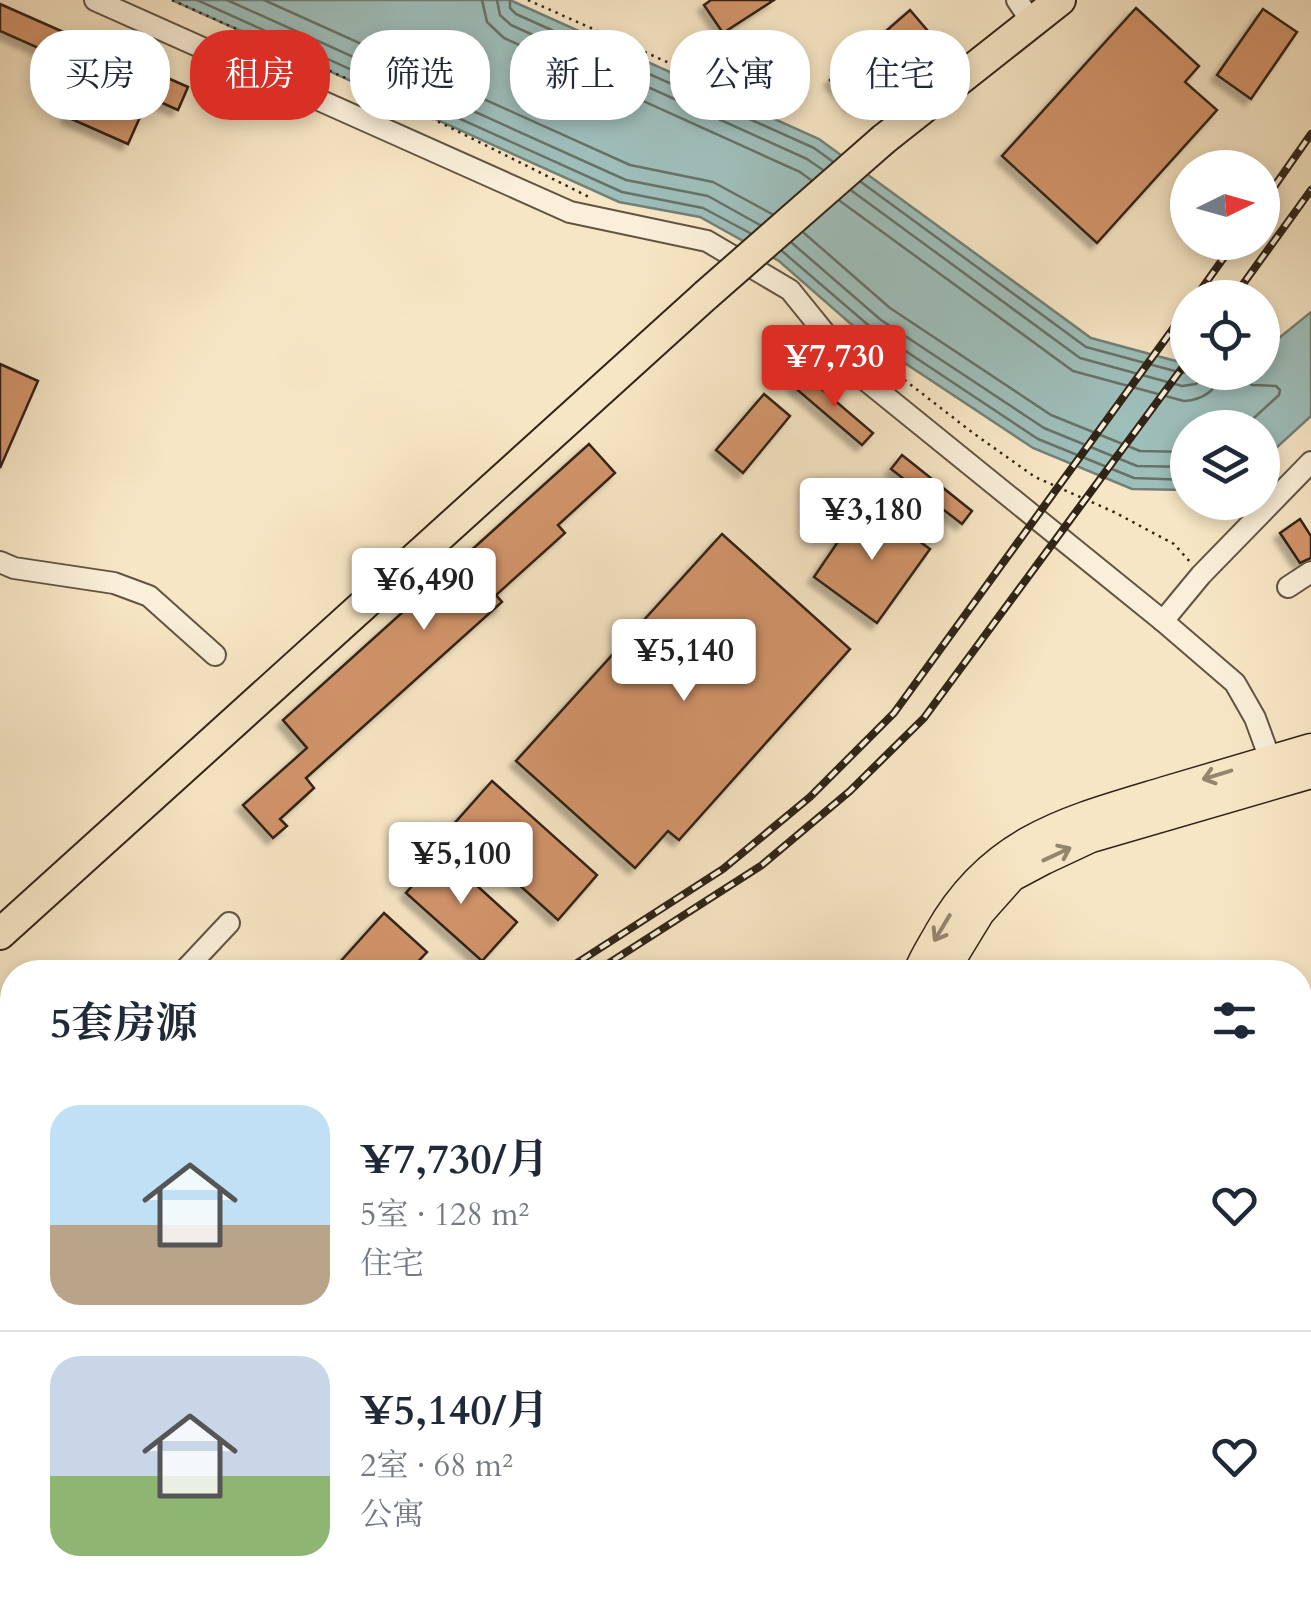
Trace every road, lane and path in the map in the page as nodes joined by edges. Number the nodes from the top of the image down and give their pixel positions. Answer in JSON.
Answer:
{"nodes":[{"id":1,"x":96,"y":0,"type":"edge"},
{"id":2,"x":172,"y":0,"type":"edge"},
{"id":3,"x":528,"y":0,"type":"edge"},
{"id":4,"x":1060,"y":0,"type":"edge"},
{"id":5,"x":1030,"y":5,"type":"edge"},
{"id":6,"x":670,"y":63,"type":"edge"},
{"id":7,"x":884,"y":139,"type":"junction"},
{"id":8,"x":591,"y":198,"type":"dead end"},
{"id":9,"x":850,"y":338,"type":"dead end"},
{"id":10,"x":1311,"y":462,"type":"edge"},
{"id":11,"x":0,"y":562,"type":"edge"},
{"id":12,"x":1311,"y":572,"type":"edge"},
{"id":13,"x":1201,"y":576,"type":"junction"},
{"id":14,"x":1288,"y":587,"type":"dead end"},
{"id":15,"x":1162,"y":621,"type":"junction"},
{"id":16,"x":216,"y":656,"type":"dead end"},
{"id":17,"x":1311,"y":748,"type":"edge"},
{"id":18,"x":1270,"y":760,"type":"junction"},
{"id":19,"x":1311,"y":774,"type":"edge"},
{"id":20,"x":229,"y":923,"type":"dead end"},
{"id":21,"x":0,"y":934,"type":"edge"},
{"id":22,"x":194,"y":960,"type":"edge"},
{"id":23,"x":924,"y":960,"type":"edge"},
{"id":24,"x":951,"y":960,"type":"edge"}],
"edges":[{"from":1,"to":15,"type":"street"},
{"from":2,"to":8,"type":"path"},
{"from":3,"to":6,"type":"path"},
{"from":4,"to":7,"type":"highway"},
{"from":5,"to":7,"type":"highway"},
{"from":7,"to":21,"type":"highway","bridge":true},
{"from":9,"to":13,"type":"path"},
{"from":10,"to":13,"type":"street"},
{"from":11,"to":16,"type":"street"},
{"from":12,"to":14,"type":"street"},
{"from":13,"to":15,"type":"street"},
{"from":15,"to":18,"type":"street"},
{"from":17,"to":18,"type":"main road"},
{"from":18,"to":23,"type":"main road","one_way":true},
{"from":24,"to":19,"type":"main road","one_way":true},
{"from":20,"to":22,"type":"street"}]}
